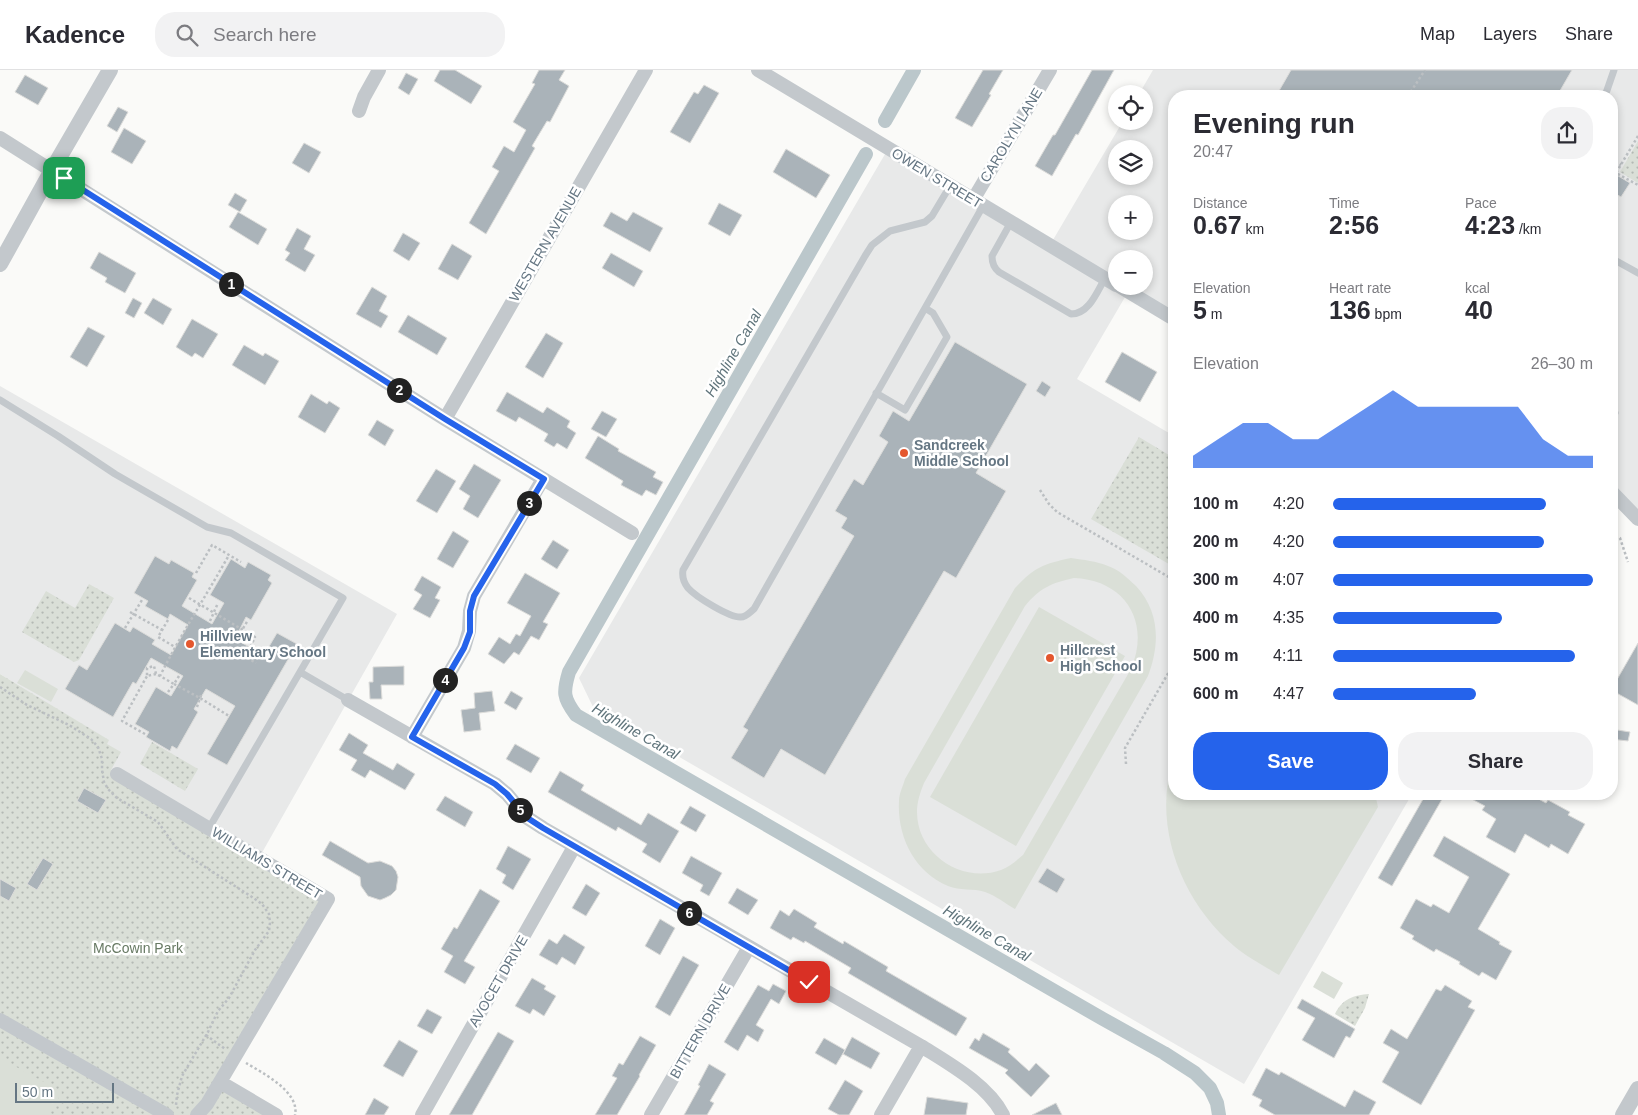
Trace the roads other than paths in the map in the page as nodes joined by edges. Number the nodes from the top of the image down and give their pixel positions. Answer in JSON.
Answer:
{"nodes":[{"id":1,"x":110,"y":70,"type":"edge"},
{"id":2,"x":379,"y":70,"type":"edge"},
{"id":3,"x":646,"y":70,"type":"edge"},
{"id":4,"x":758,"y":70,"type":"edge"},
{"id":5,"x":1050,"y":70,"type":"edge"},
{"id":6,"x":1614,"y":70,"type":"edge"},
{"id":7,"x":1607,"y":90,"type":"edge"},
{"id":8,"x":359,"y":111,"type":"dead end"},
{"id":9,"x":0,"y":138,"type":"edge"},
{"id":10,"x":52,"y":170,"type":"junction"},
{"id":11,"x":950,"y":186,"type":"junction"},
{"id":12,"x":978,"y":203,"type":"junction"},
{"id":13,"x":1011,"y":222,"type":"junction"},
{"id":14,"x":1618,"y":262,"type":"edge"},
{"id":15,"x":0,"y":264,"type":"edge"},
{"id":16,"x":1638,"y":273,"type":"edge"},
{"id":17,"x":1108,"y":280,"type":"edge"},
{"id":18,"x":1108,"y":288,"type":"edge"},
{"id":19,"x":1133,"y":295,"type":"edge"},
{"id":20,"x":925,"y":308,"type":"junction"},
{"id":21,"x":1168,"y":315,"type":"edge"},
{"id":22,"x":876,"y":393,"type":"junction"},
{"id":23,"x":0,"y":400,"type":"edge"},
{"id":24,"x":445,"y":419,"type":"junction"},
{"id":25,"x":544,"y":479,"type":"junction"},
{"id":26,"x":1618,"y":498,"type":"edge"},
{"id":27,"x":1638,"y":519,"type":"edge"},
{"id":28,"x":632,"y":533,"type":"dead end"},
{"id":29,"x":300,"y":672,"type":"junction"},
{"id":30,"x":348,"y":700,"type":"joint"},
{"id":31,"x":412,"y":737,"type":"junction"},
{"id":32,"x":117,"y":774,"type":"dead end"},
{"id":33,"x":209,"y":828,"type":"junction"},
{"id":34,"x":574,"y":847,"type":"junction"},
{"id":35,"x":749,"y":947,"type":"junction"},
{"id":36,"x":0,"y":1020,"type":"edge"},
{"id":37,"x":921,"y":1046,"type":"junction"},
{"id":38,"x":220,"y":1082,"type":"junction"},
{"id":39,"x":1638,"y":1089,"type":"edge"},
{"id":40,"x":167,"y":1115,"type":"edge"},
{"id":41,"x":197,"y":1115,"type":"edge"},
{"id":42,"x":276,"y":1115,"type":"edge"},
{"id":43,"x":422,"y":1115,"type":"edge"},
{"id":44,"x":651,"y":1115,"type":"edge"},
{"id":45,"x":881,"y":1115,"type":"edge"},
{"id":46,"x":1003,"y":1115,"type":"edge"},
{"id":47,"x":1623,"y":1115,"type":"edge"}],
"edges":[{"from":1,"to":10,"type":"street"},
{"from":2,"to":8,"type":"street"},
{"from":3,"to":24,"type":"street","name":"WESTERN AVENUE"},
{"from":4,"to":11,"type":"street","name":"OWEN STREET"},
{"from":5,"to":12,"type":"street","name":"CAROLYN LANE"},
{"from":6,"to":7,"type":"lane"},
{"from":9,"to":10,"type":"street"},
{"from":10,"to":15,"type":"street"},
{"from":10,"to":24,"type":"street"},
{"from":11,"to":12,"type":"street","name":"OWEN STREET"},
{"from":11,"to":22,"type":"lane"},
{"from":12,"to":13,"type":"street","name":"OWEN STREET"},
{"from":12,"to":20,"type":"lane"},
{"from":13,"to":17,"type":"street","name":"OWEN STREET"},
{"from":13,"to":18,"type":"lane"},
{"from":14,"to":16,"type":"lane"},
{"from":19,"to":21,"type":"street","name":"OWEN STREET"},
{"from":20,"to":22,"type":"lane"},
{"from":20,"to":22,"type":"lane"},
{"from":23,"to":29,"type":"lane"},
{"from":24,"to":25,"type":"street"},
{"from":25,"to":28,"type":"street"},
{"from":25,"to":31,"type":"street"},
{"from":26,"to":27,"type":"street"},
{"from":29,"to":30,"type":"lane"},
{"from":29,"to":33,"type":"lane"},
{"from":30,"to":31,"type":"street"},
{"from":31,"to":34,"type":"street"},
{"from":32,"to":33,"type":"street","name":"WILLIAMS STREET"},
{"from":33,"to":38,"type":"street","name":"WILLIAMS STREET"},
{"from":34,"to":35,"type":"street"},
{"from":34,"to":43,"type":"street","name":"AVOCET DRIVE"},
{"from":35,"to":37,"type":"street"},
{"from":35,"to":44,"type":"street","name":"BITTERN DRIVE"},
{"from":36,"to":40,"type":"street"},
{"from":37,"to":45,"type":"street"},
{"from":37,"to":46,"type":"street"},
{"from":38,"to":41,"type":"street","name":"WILLIAMS STREET"},
{"from":38,"to":42,"type":"street"},
{"from":39,"to":47,"type":"street"}]}
